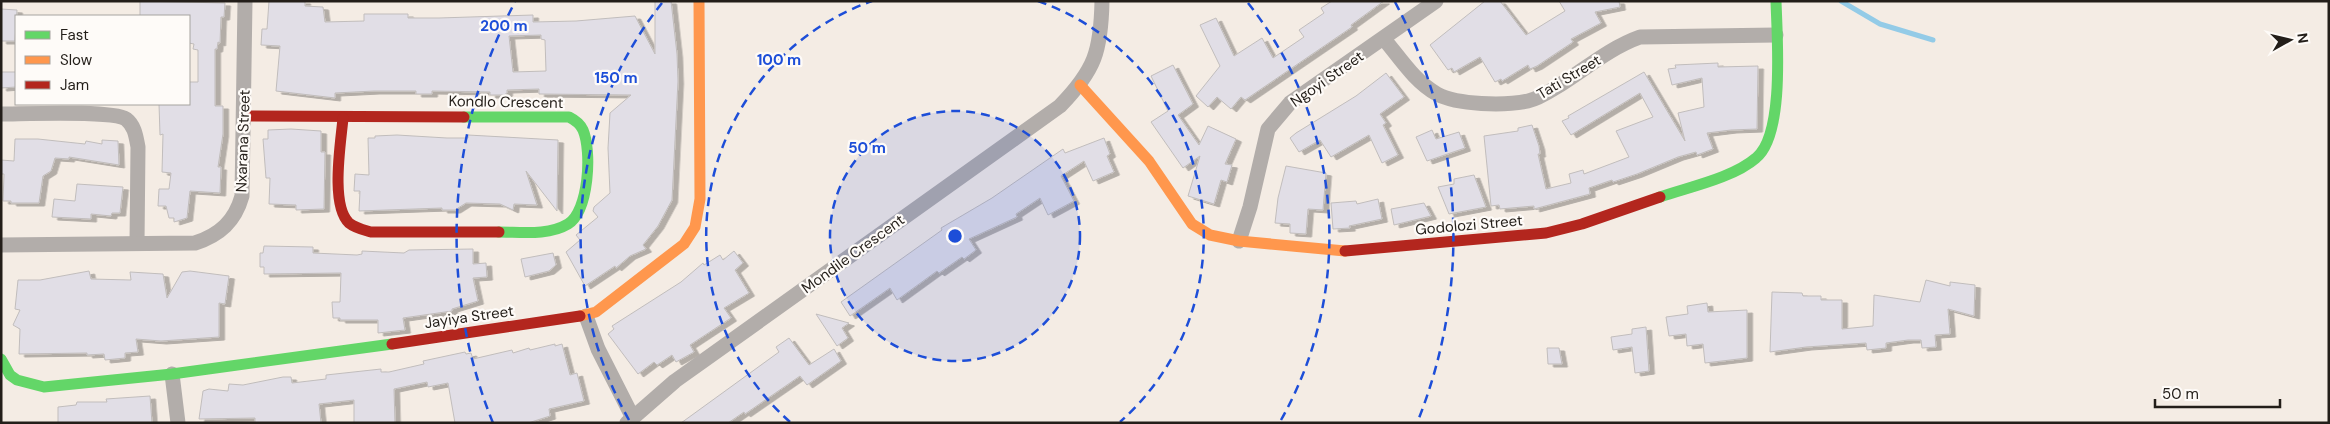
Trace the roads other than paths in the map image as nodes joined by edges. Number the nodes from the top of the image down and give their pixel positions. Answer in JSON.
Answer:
{"nodes":[{"id":1,"x":245,"y":1,"type":"edge"},
{"id":2,"x":700,"y":1,"type":"edge"},
{"id":3,"x":1102,"y":1,"type":"edge"},
{"id":4,"x":1436,"y":1,"type":"edge"},
{"id":5,"x":1776,"y":1,"type":"edge"},
{"id":6,"x":1776,"y":35,"type":"junction"},
{"id":7,"x":1384,"y":39,"type":"junction"},
{"id":8,"x":1080,"y":85,"type":"junction"},
{"id":9,"x":1,"y":114,"type":"edge"},
{"id":10,"x":245,"y":116,"type":"junction"},
{"id":11,"x":343,"y":118,"type":"junction"},
{"id":12,"x":1239,"y":241,"type":"junction"},
{"id":13,"x":137,"y":243,"type":"junction"},
{"id":14,"x":1,"y":245,"type":"edge"},
{"id":15,"x":586,"y":316,"type":"junction"},
{"id":16,"x":1,"y":359,"type":"edge"},
{"id":17,"x":172,"y":374,"type":"junction"},
{"id":18,"x":630,"y":421,"type":"edge"},
{"id":19,"x":178,"y":423,"type":"edge"}],
"edges":[{"from":1,"to":10,"type":"street","name":"Nxarana Street"},
{"from":2,"to":15,"type":"street","name":"Jayiya Street"},
{"from":3,"to":8,"type":"street","name":"Mondile Crescent"},
{"from":4,"to":7,"type":"street","name":"Ngoyi Street"},
{"from":5,"to":6,"type":"street","name":"Godolozi Street"},
{"from":6,"to":7,"type":"street","name":"Tati Street"},
{"from":6,"to":12,"type":"street","name":"Godolozi Street"},
{"from":7,"to":12,"type":"street","name":"Ngoyi Street"},
{"from":8,"to":12,"type":"street","name":"Godolozi Street"},
{"from":8,"to":18,"type":"street","name":"Mondile Crescent"},
{"from":9,"to":13,"type":"street"},
{"from":10,"to":11,"type":"street","name":"Kondlo Crescent"},
{"from":10,"to":13,"type":"street","name":"Nxarana Street"},
{"from":11,"to":11,"type":"street","name":"Kondlo Crescent"},
{"from":13,"to":14,"type":"street","name":"Nxarana Street"},
{"from":15,"to":17,"type":"street","name":"Jayiya Street"},
{"from":15,"to":18,"type":"street"},
{"from":16,"to":17,"type":"street","name":"Jayiya Street"},
{"from":17,"to":19,"type":"street"}]}
